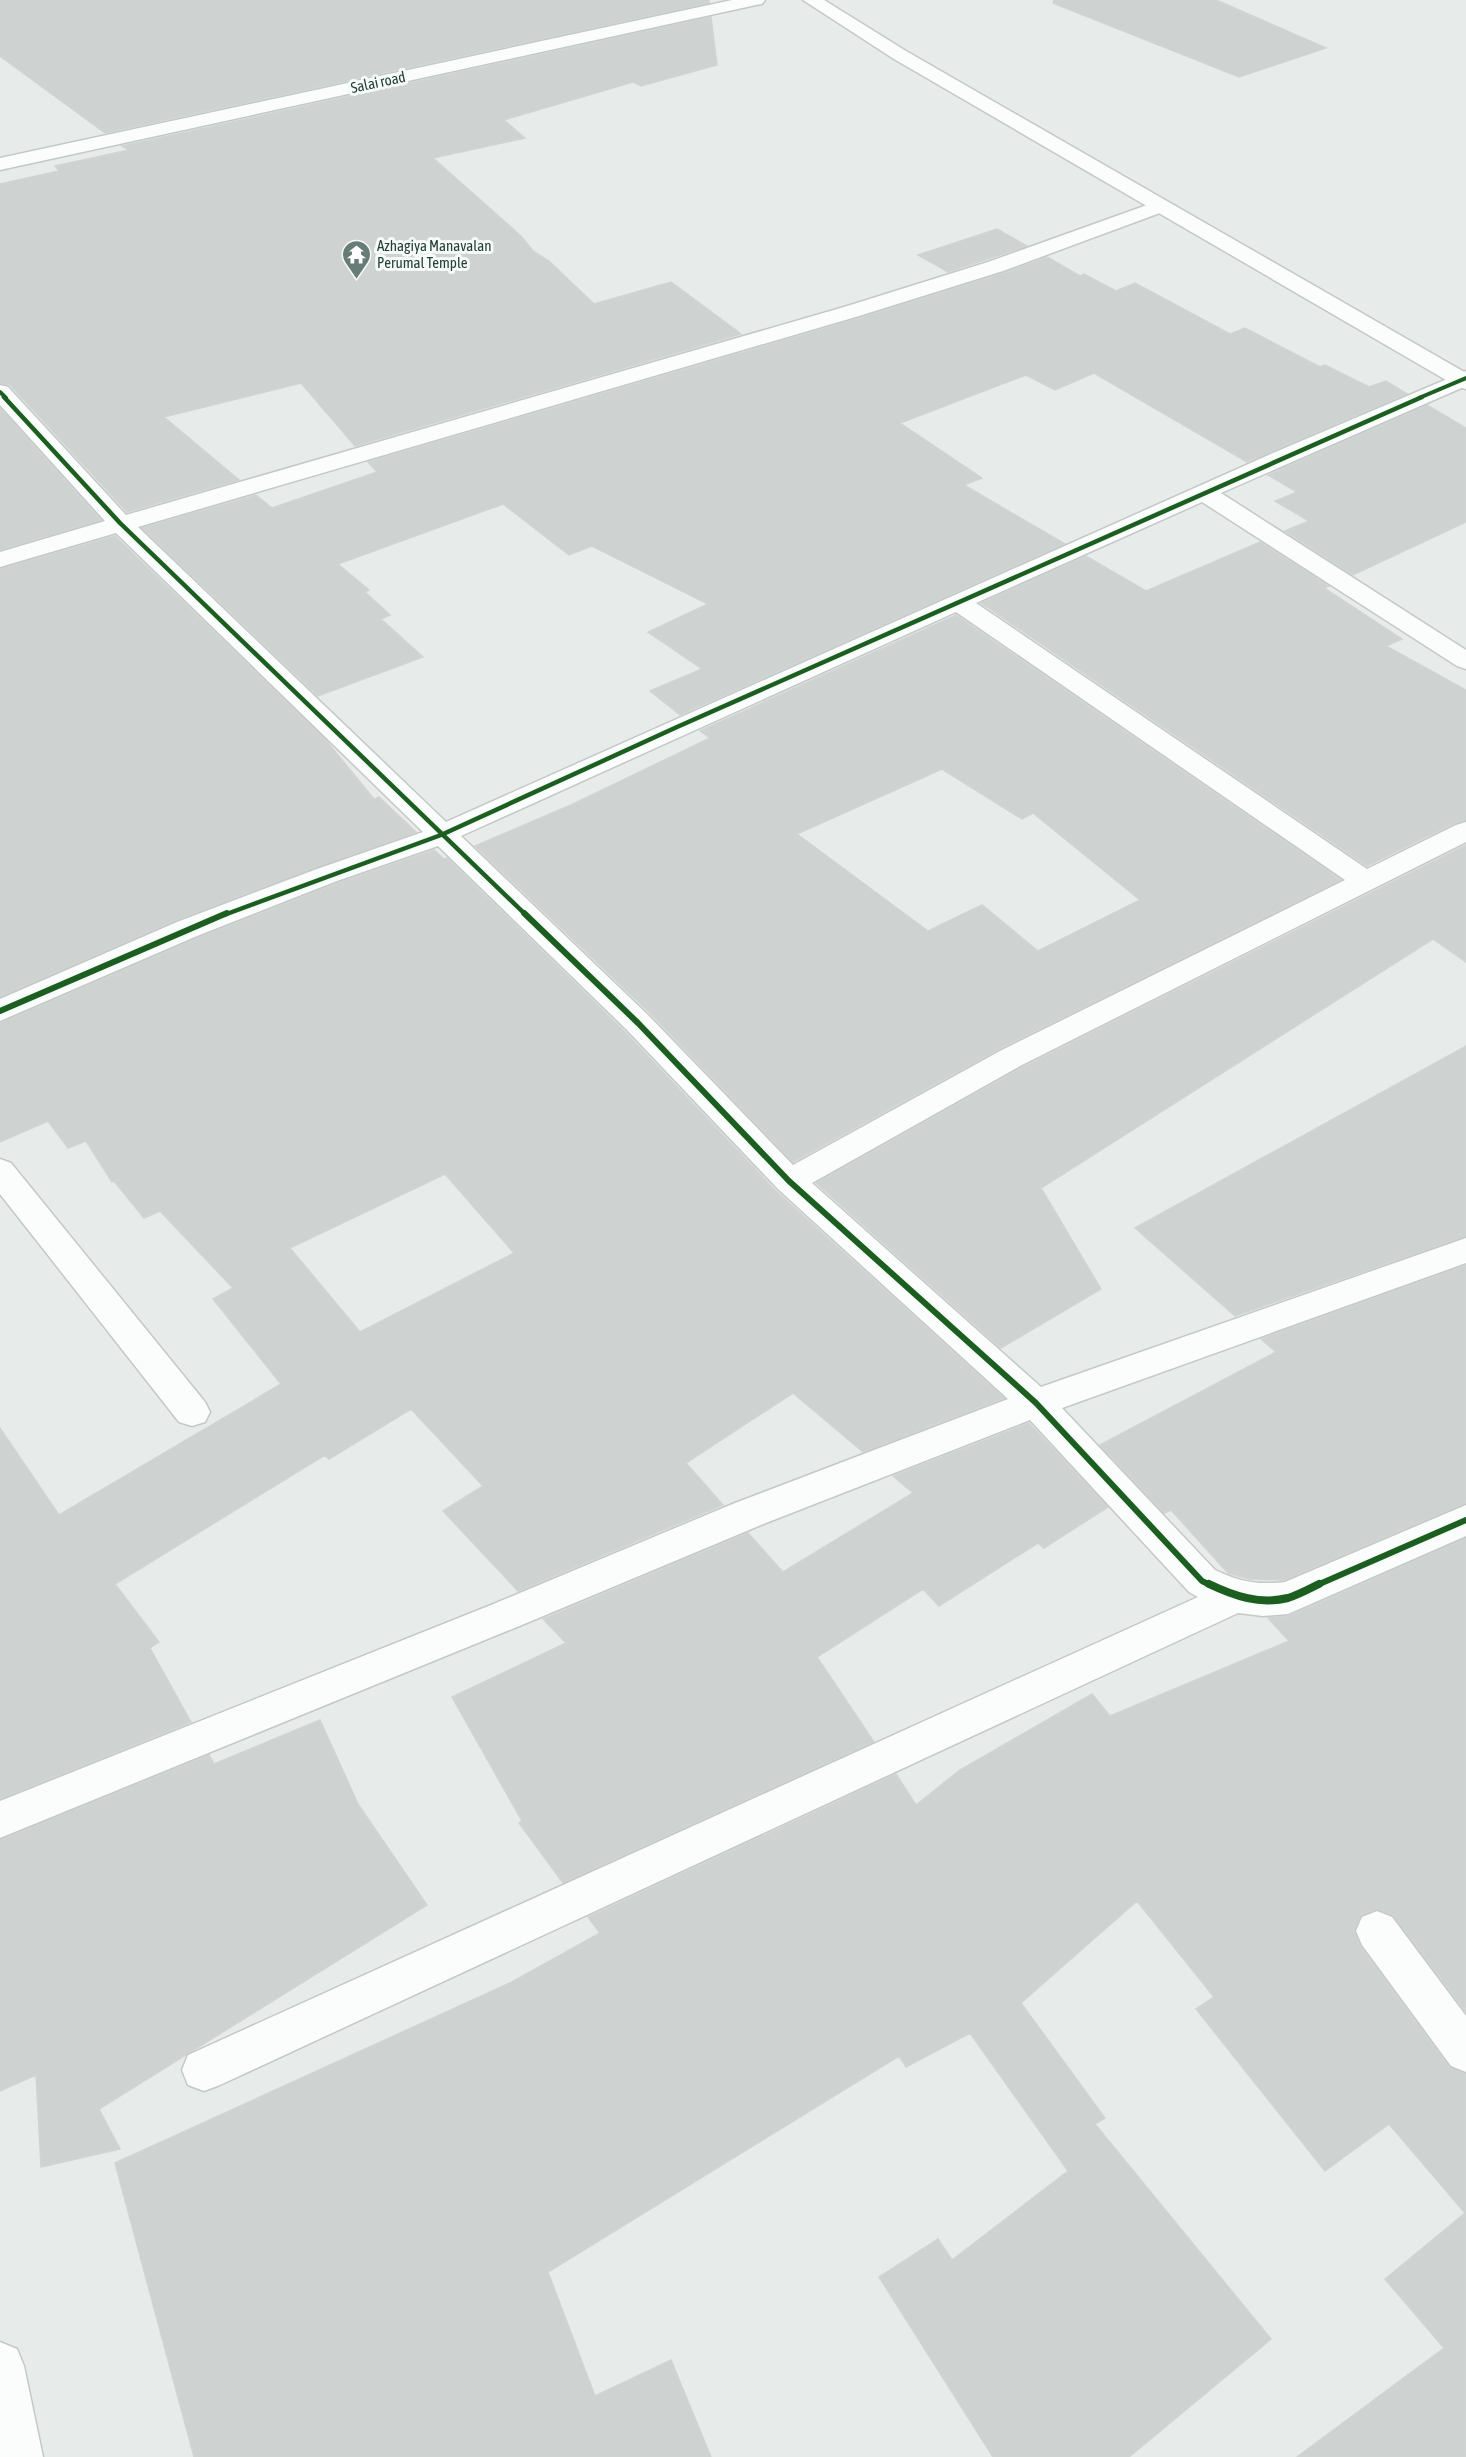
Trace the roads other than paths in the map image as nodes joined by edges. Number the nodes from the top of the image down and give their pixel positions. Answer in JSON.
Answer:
{"nodes":[{"id":1,"x":756,"y":0,"type":"edge"},
{"id":2,"x":812,"y":0,"type":"edge"},
{"id":3,"x":0,"y":164,"type":"edge"},
{"id":4,"x":1161,"y":206,"type":"junction"},
{"id":5,"x":1465,"y":380,"type":"edge"},
{"id":6,"x":0,"y":392,"type":"edge"},
{"id":7,"x":1205,"y":493,"type":"junction"},
{"id":8,"x":120,"y":523,"type":"junction"},
{"id":9,"x":0,"y":560,"type":"edge"},
{"id":10,"x":958,"y":602,"type":"junction"},
{"id":11,"x":1466,"y":661,"type":"edge"},
{"id":12,"x":1466,"y":831,"type":"edge"},
{"id":13,"x":441,"y":835,"type":"junction"},
{"id":14,"x":1366,"y":881,"type":"junction"},
{"id":15,"x":0,"y":1011,"type":"edge"},
{"id":16,"x":0,"y":1171,"type":"edge"},
{"id":17,"x":789,"y":1181,"type":"junction"},
{"id":18,"x":1466,"y":1250,"type":"edge"},
{"id":19,"x":1036,"y":1403,"type":"junction"},
{"id":20,"x":192,"y":1412,"type":"dead end"},
{"id":21,"x":1466,"y":1520,"type":"edge"},
{"id":22,"x":1235,"y":1597,"type":"junction"},
{"id":23,"x":0,"y":1820,"type":"edge"},
{"id":24,"x":1377,"y":1931,"type":"dead end"},
{"id":25,"x":1466,"y":2051,"type":"edge"},
{"id":26,"x":204,"y":2070,"type":"dead end"},
{"id":27,"x":0,"y":2366,"type":"edge"},
{"id":28,"x":19,"y":2457,"type":"edge"}],
"edges":[{"from":1,"to":3,"type":"street","name":"Salai road"},
{"from":2,"to":4,"type":"street"},
{"from":4,"to":5,"type":"street"},
{"from":4,"to":8,"type":"street"},
{"from":5,"to":7,"type":"street"},
{"from":6,"to":8,"type":"street"},
{"from":7,"to":10,"type":"street"},
{"from":7,"to":11,"type":"street"},
{"from":8,"to":9,"type":"street"},
{"from":8,"to":13,"type":"street"},
{"from":10,"to":13,"type":"street"},
{"from":10,"to":14,"type":"street"},
{"from":12,"to":14,"type":"street"},
{"from":13,"to":15,"type":"street"},
{"from":13,"to":17,"type":"street"},
{"from":14,"to":17,"type":"street"},
{"from":16,"to":20,"type":"street"},
{"from":17,"to":19,"type":"street"},
{"from":18,"to":19,"type":"street"},
{"from":19,"to":22,"type":"street"},
{"from":19,"to":23,"type":"street"},
{"from":21,"to":22,"type":"street"},
{"from":22,"to":26,"type":"street"},
{"from":24,"to":25,"type":"street"},
{"from":27,"to":28,"type":"street"}]}
